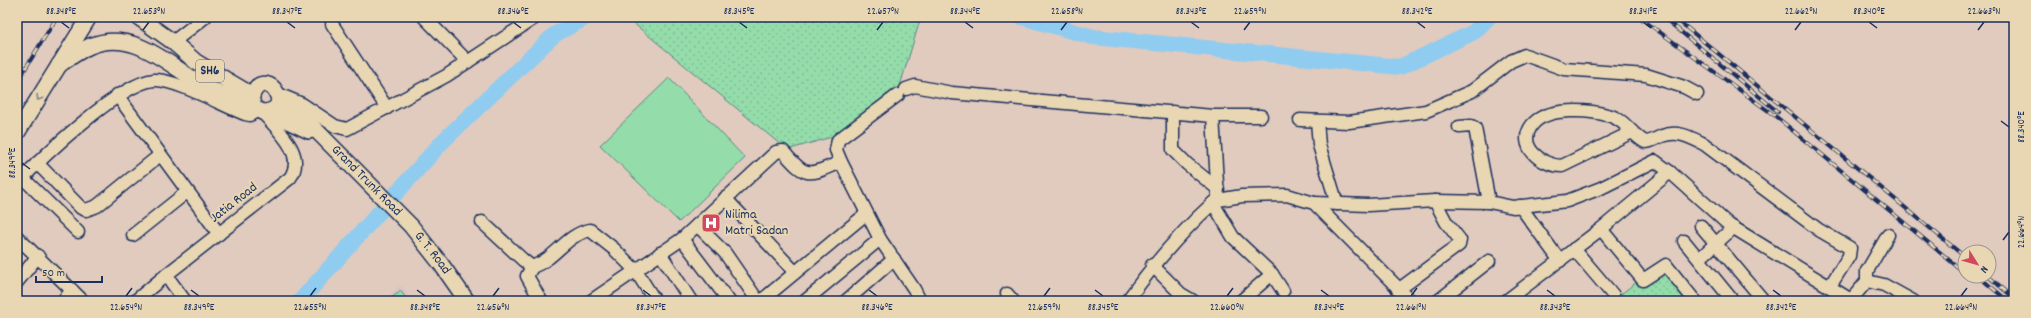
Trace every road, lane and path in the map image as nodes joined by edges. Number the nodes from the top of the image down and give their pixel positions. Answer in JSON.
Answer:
{"nodes":[{"id":1,"x":89,"y":17,"type":"edge"},
{"id":2,"x":138,"y":17,"type":"edge"},
{"id":3,"x":205,"y":17,"type":"edge"},
{"id":4,"x":424,"y":17,"type":"edge"},
{"id":5,"x":536,"y":17,"type":"edge"},
{"id":6,"x":332,"y":24,"type":"dead end"},
{"id":7,"x":173,"y":42,"type":"junction"},
{"id":8,"x":468,"y":62,"type":"junction"},
{"id":9,"x":59,"y":65,"type":"junction"},
{"id":10,"x":1697,"y":94,"type":"dead end"},
{"id":11,"x":116,"y":95,"type":"junction"},
{"id":12,"x":265,"y":105,"type":"junction"},
{"id":13,"x":388,"y":108,"type":"junction"},
{"id":14,"x":1174,"y":112,"type":"junction"},
{"id":15,"x":1213,"y":116,"type":"junction"},
{"id":16,"x":1261,"y":116,"type":"dead end"},
{"id":17,"x":1300,"y":120,"type":"dead end"},
{"id":18,"x":1316,"y":121,"type":"junction"},
{"id":19,"x":1459,"y":127,"type":"dead end"},
{"id":20,"x":1632,"y":132,"type":"junction"},
{"id":21,"x":17,"y":133,"type":"edge"},
{"id":22,"x":160,"y":155,"type":"junction"},
{"id":23,"x":842,"y":162,"type":"junction"},
{"id":24,"x":37,"y":163,"type":"junction"},
{"id":25,"x":1670,"y":172,"type":"junction"},
{"id":26,"x":20,"y":181,"type":"edge"},
{"id":27,"x":187,"y":192,"type":"junction"},
{"id":28,"x":1216,"y":197,"type":"junction"},
{"id":29,"x":725,"y":198,"type":"junction"},
{"id":30,"x":1435,"y":202,"type":"junction"},
{"id":31,"x":1489,"y":202,"type":"junction"},
{"id":32,"x":1314,"y":203,"type":"junction"},
{"id":33,"x":1337,"y":204,"type":"junction"},
{"id":34,"x":1520,"y":206,"type":"junction"},
{"id":35,"x":866,"y":214,"type":"junction"},
{"id":36,"x":482,"y":222,"type":"dead end"},
{"id":37,"x":697,"y":225,"type":"junction"},
{"id":38,"x":411,"y":226,"type":"joint"},
{"id":39,"x":1701,"y":226,"type":"dead end"},
{"id":40,"x":1733,"y":228,"type":"junction"},
{"id":41,"x":1601,"y":229,"type":"junction"},
{"id":42,"x":78,"y":232,"type":"dead end"},
{"id":43,"x":219,"y":234,"type":"junction"},
{"id":44,"x":133,"y":235,"type":"dead end"},
{"id":45,"x":1888,"y":235,"type":"dead end"},
{"id":46,"x":17,"y":237,"type":"edge"},
{"id":47,"x":682,"y":239,"type":"junction"},
{"id":48,"x":880,"y":239,"type":"junction"},
{"id":49,"x":1684,"y":241,"type":"dead end"},
{"id":50,"x":1716,"y":244,"type":"junction"},
{"id":51,"x":1574,"y":249,"type":"junction"},
{"id":52,"x":660,"y":253,"type":"junction"},
{"id":53,"x":38,"y":256,"type":"junction"},
{"id":54,"x":894,"y":259,"type":"junction"},
{"id":55,"x":1698,"y":259,"type":"junction"},
{"id":56,"x":1489,"y":261,"type":"dead end"},
{"id":57,"x":1560,"y":261,"type":"junction"},
{"id":58,"x":1152,"y":265,"type":"junction"},
{"id":59,"x":532,"y":267,"type":"junction"},
{"id":60,"x":636,"y":271,"type":"junction"},
{"id":61,"x":795,"y":272,"type":"junction"},
{"id":62,"x":1272,"y":274,"type":"junction"},
{"id":63,"x":166,"y":275,"type":"junction"},
{"id":64,"x":1867,"y":281,"type":"junction"},
{"id":65,"x":17,"y":282,"type":"edge"},
{"id":66,"x":1830,"y":286,"type":"junction"},
{"id":67,"x":72,"y":290,"type":"junction"},
{"id":68,"x":1398,"y":290,"type":"junction"},
{"id":69,"x":1283,"y":291,"type":"dead end"},
{"id":70,"x":1613,"y":295,"type":"dead end"},
{"id":71,"x":607,"y":297,"type":"edge"},
{"id":72,"x":63,"y":301,"type":"edge"},
{"id":73,"x":83,"y":301,"type":"edge"},
{"id":74,"x":137,"y":301,"type":"edge"},
{"id":75,"x":186,"y":301,"type":"edge"},
{"id":76,"x":467,"y":301,"type":"edge"},
{"id":77,"x":541,"y":301,"type":"edge"},
{"id":78,"x":591,"y":301,"type":"edge"},
{"id":79,"x":655,"y":301,"type":"edge"},
{"id":80,"x":691,"y":301,"type":"edge"},
{"id":81,"x":729,"y":301,"type":"edge"},
{"id":82,"x":759,"y":301,"type":"edge"},
{"id":83,"x":804,"y":301,"type":"edge"},
{"id":84,"x":846,"y":301,"type":"edge"},
{"id":85,"x":920,"y":301,"type":"edge"},
{"id":86,"x":1127,"y":301,"type":"edge"},
{"id":87,"x":1193,"y":301,"type":"edge"},
{"id":88,"x":1242,"y":301,"type":"edge"},
{"id":89,"x":1411,"y":301,"type":"edge"},
{"id":90,"x":1438,"y":301,"type":"edge"},
{"id":91,"x":1506,"y":301,"type":"edge"},
{"id":92,"x":1695,"y":301,"type":"edge"},
{"id":93,"x":1733,"y":301,"type":"edge"},
{"id":94,"x":1764,"y":301,"type":"edge"},
{"id":95,"x":1913,"y":301,"type":"edge"}],
"edges":[{"from":1,"to":9,"type":"main road"},
{"from":2,"to":7,"type":"main road","name":"Grand Trunk Road","number":"SH6"},
{"from":3,"to":7,"type":"street"},
{"from":4,"to":8,"type":"street"},
{"from":5,"to":8,"type":"street"},
{"from":6,"to":13,"type":"street"},
{"from":7,"to":12,"type":"main road","name":"Grand Trunk Road","number":"SH6"},
{"from":8,"to":13,"type":"street"},
{"from":9,"to":12,"type":"main road"},
{"from":9,"to":21,"type":"main road","one_way":true},
{"from":10,"to":18,"type":"street"},
{"from":11,"to":12,"type":"street"},
{"from":11,"to":22,"type":"street"},
{"from":11,"to":24,"type":"street"},
{"from":12,"to":13,"type":"street"},
{"from":12,"to":38,"type":"main road","name":"Grand Trunk Road","number":"SH6"},
{"from":12,"to":43,"type":"street","name":"Jatia Road"},
{"from":14,"to":15,"type":"street"},
{"from":14,"to":23,"type":"street"},
{"from":14,"to":28,"type":"street"},
{"from":15,"to":16,"type":"street"},
{"from":15,"to":28,"type":"street"},
{"from":17,"to":18,"type":"street"},
{"from":18,"to":33,"type":"street"},
{"from":19,"to":31,"type":"street"},
{"from":20,"to":20,"type":"street"},
{"from":20,"to":66,"type":"street"},
{"from":22,"to":24,"type":"street"},
{"from":22,"to":27,"type":"street"},
{"from":23,"to":29,"type":"street"},
{"from":23,"to":35,"type":"street"},
{"from":24,"to":26,"type":"street"},
{"from":25,"to":34,"type":"street"},
{"from":25,"to":40,"type":"street"},
{"from":25,"to":41,"type":"street"},
{"from":26,"to":42,"type":"street"},
{"from":27,"to":43,"type":"street"},
{"from":27,"to":44,"type":"street"},
{"from":28,"to":32,"type":"street"},
{"from":28,"to":58,"type":"street"},
{"from":28,"to":62,"type":"street"},
{"from":29,"to":37,"type":"street"},
{"from":29,"to":61,"type":"street"},
{"from":30,"to":31,"type":"street"},
{"from":30,"to":33,"type":"street"},
{"from":30,"to":68,"type":"street"},
{"from":31,"to":34,"type":"street"},
{"from":32,"to":33,"type":"street"},
{"from":32,"to":68,"type":"street"},
{"from":34,"to":57,"type":"street"},
{"from":35,"to":48,"type":"street"},
{"from":35,"to":61,"type":"street"},
{"from":36,"to":59,"type":"street"},
{"from":37,"to":47,"type":"street"},
{"from":37,"to":82,"type":"street"},
{"from":38,"to":76,"type":"main road","name":"G. T. Road","number":"SH6"},
{"from":39,"to":50,"type":"street"},
{"from":40,"to":50,"type":"street"},
{"from":40,"to":66,"type":"street"},
{"from":41,"to":51,"type":"street"},
{"from":41,"to":92,"type":"street"},
{"from":43,"to":63,"type":"street","name":"Jatia Road"},
{"from":45,"to":64,"type":"street"},
{"from":46,"to":53,"type":"street"},
{"from":47,"to":52,"type":"street"},
{"from":47,"to":81,"type":"street"},
{"from":48,"to":54,"type":"street"},
{"from":48,"to":83,"type":"street"},
{"from":49,"to":55,"type":"street"},
{"from":50,"to":55,"type":"street"},
{"from":50,"to":94,"type":"street"},
{"from":51,"to":57,"type":"street"},
{"from":51,"to":70,"type":"street"},
{"from":52,"to":60,"type":"street"},
{"from":52,"to":80,"type":"street"},
{"from":53,"to":65,"type":"street"},
{"from":53,"to":67,"type":"street"},
{"from":54,"to":84,"type":"street"},
{"from":54,"to":85,"type":"street"},
{"from":55,"to":93,"type":"street"},
{"from":56,"to":90,"type":"street"},
{"from":57,"to":91,"type":"street"},
{"from":58,"to":86,"type":"street"},
{"from":58,"to":87,"type":"street"},
{"from":59,"to":60,"type":"street"},
{"from":59,"to":77,"type":"street"},
{"from":60,"to":71,"type":"street"},
{"from":60,"to":79,"type":"street"},
{"from":61,"to":82,"type":"street"},
{"from":62,"to":69,"type":"street"},
{"from":62,"to":88,"type":"street"},
{"from":63,"to":74,"type":"street","name":"Jatia Road"},
{"from":63,"to":75,"type":"street"},
{"from":64,"to":66,"type":"street"},
{"from":64,"to":95,"type":"street"},
{"from":67,"to":72,"type":"street"},
{"from":67,"to":73,"type":"street"},
{"from":68,"to":89,"type":"street"},
{"from":71,"to":78,"type":"street"}]}
